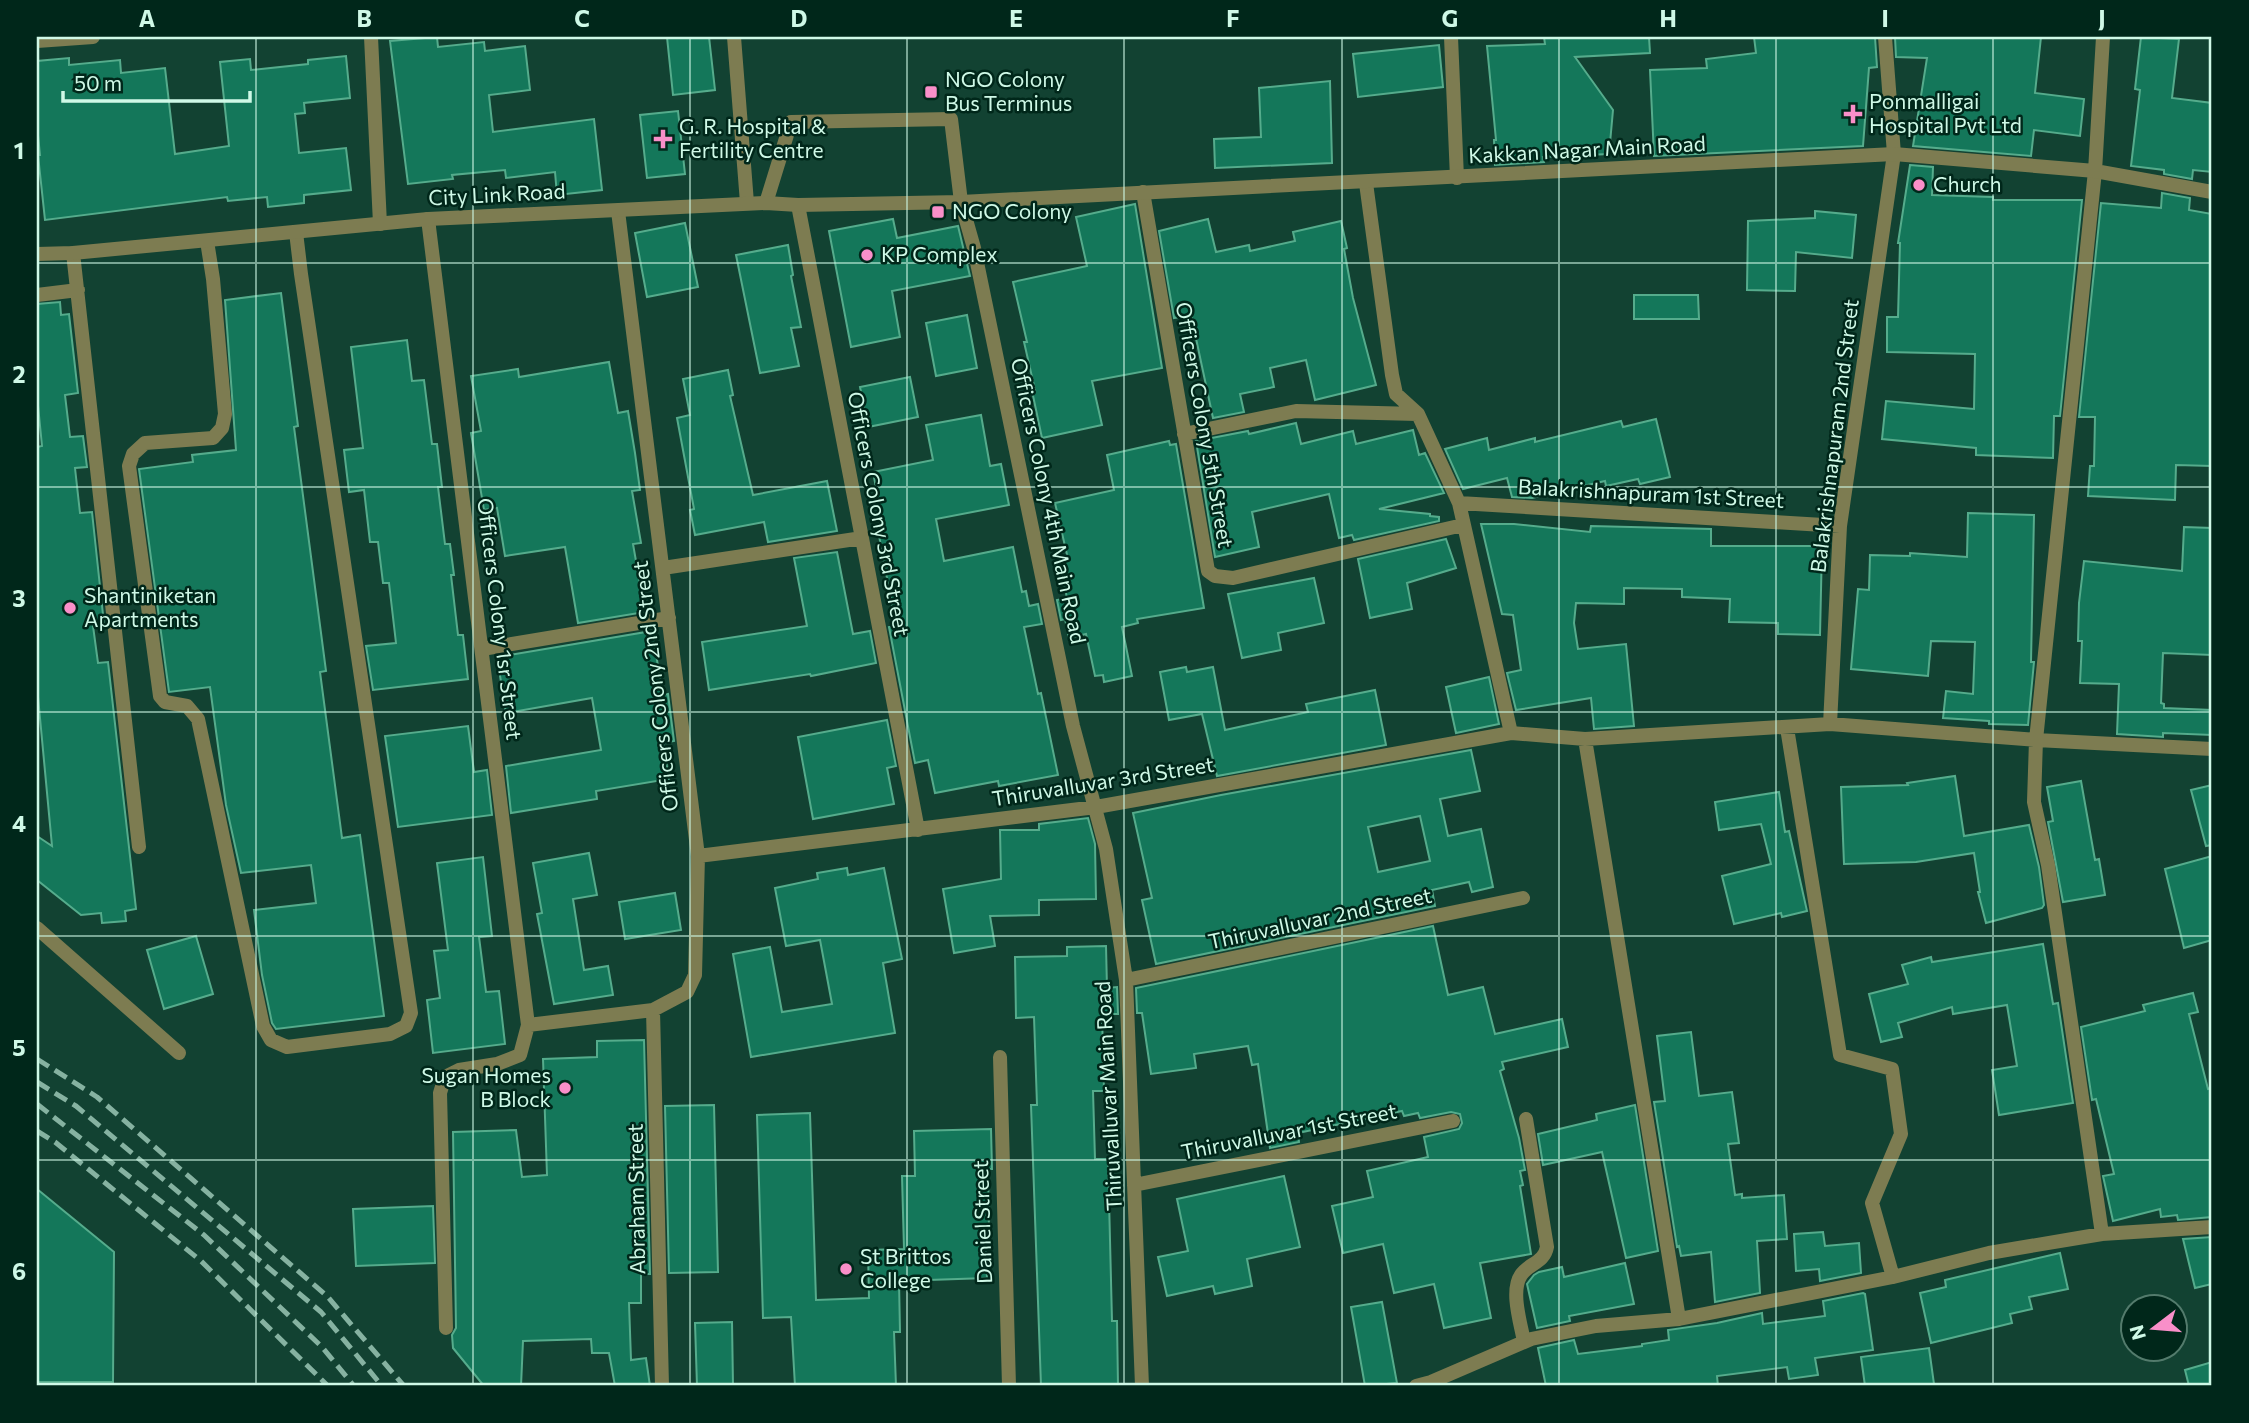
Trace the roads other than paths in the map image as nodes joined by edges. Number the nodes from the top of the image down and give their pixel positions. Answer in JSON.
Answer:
{"nodes":[{"id":1,"x":93,"y":37,"type":"edge"},
{"id":2,"x":371,"y":37,"type":"edge"},
{"id":3,"x":734,"y":37,"type":"edge"},
{"id":4,"x":1451,"y":37,"type":"edge"},
{"id":5,"x":1885,"y":37,"type":"edge"},
{"id":6,"x":2102,"y":37,"type":"edge"},
{"id":7,"x":37,"y":41,"type":"edge"},
{"id":8,"x":1894,"y":155,"type":"junction"},
{"id":9,"x":2095,"y":171,"type":"junction"},
{"id":10,"x":1457,"y":178,"type":"junction"},
{"id":11,"x":1366,"y":183,"type":"junction"},
{"id":12,"x":1143,"y":191,"type":"junction"},
{"id":13,"x":2212,"y":192,"type":"edge"},
{"id":14,"x":961,"y":202,"type":"junction"},
{"id":15,"x":747,"y":203,"type":"junction"},
{"id":16,"x":766,"y":203,"type":"junction"},
{"id":17,"x":798,"y":205,"type":"junction"},
{"id":18,"x":618,"y":211,"type":"junction"},
{"id":19,"x":428,"y":219,"type":"junction"},
{"id":20,"x":380,"y":224,"type":"junction"},
{"id":21,"x":296,"y":232,"type":"junction"},
{"id":22,"x":207,"y":241,"type":"junction"},
{"id":23,"x":74,"y":253,"type":"junction"},
{"id":24,"x":37,"y":254,"type":"edge"},
{"id":25,"x":78,"y":290,"type":"junction"},
{"id":26,"x":37,"y":295,"type":"edge"},
{"id":27,"x":1418,"y":414,"type":"junction"},
{"id":28,"x":1184,"y":434,"type":"junction"},
{"id":29,"x":1459,"y":503,"type":"junction"},
{"id":30,"x":1463,"y":525,"type":"junction"},
{"id":31,"x":1840,"y":526,"type":"junction"},
{"id":32,"x":862,"y":538,"type":"junction"},
{"id":33,"x":663,"y":568,"type":"junction"},
{"id":34,"x":669,"y":618,"type":"junction"},
{"id":35,"x":482,"y":649,"type":"junction"},
{"id":36,"x":1829,"y":724,"type":"junction"},
{"id":37,"x":1787,"y":727,"type":"junction"},
{"id":38,"x":1511,"y":733,"type":"junction"},
{"id":39,"x":1585,"y":739,"type":"junction"},
{"id":40,"x":2036,"y":740,"type":"junction"},
{"id":41,"x":2212,"y":749,"type":"edge"},
{"id":42,"x":1096,"y":807,"type":"junction"},
{"id":43,"x":918,"y":830,"type":"junction"},
{"id":44,"x":139,"y":847,"type":"dead end"},
{"id":45,"x":698,"y":856,"type":"junction"},
{"id":46,"x":1523,"y":898,"type":"dead end"},
{"id":47,"x":37,"y":928,"type":"edge"},
{"id":48,"x":1126,"y":980,"type":"junction"},
{"id":49,"x":653,"y":1010,"type":"junction"},
{"id":50,"x":528,"y":1025,"type":"junction"},
{"id":51,"x":179,"y":1053,"type":"dead end"},
{"id":52,"x":1000,"y":1056,"type":"dead end"},
{"id":53,"x":1527,"y":1119,"type":"dead end"},
{"id":54,"x":1453,"y":1121,"type":"dead end"},
{"id":55,"x":1134,"y":1185,"type":"junction"},
{"id":56,"x":2212,"y":1227,"type":"edge"},
{"id":57,"x":2102,"y":1234,"type":"junction"},
{"id":58,"x":1893,"y":1277,"type":"junction"},
{"id":59,"x":1679,"y":1319,"type":"junction"},
{"id":60,"x":446,"y":1328,"type":"dead end"},
{"id":61,"x":1524,"y":1342,"type":"junction"},
{"id":62,"x":662,"y":1386,"type":"edge"},
{"id":63,"x":1009,"y":1386,"type":"edge"},
{"id":64,"x":1142,"y":1386,"type":"edge"},
{"id":65,"x":1416,"y":1386,"type":"edge"}],
"edges":[{"from":1,"to":7,"type":"street"},
{"from":2,"to":20,"type":"street"},
{"from":3,"to":15,"type":"street"},
{"from":4,"to":10,"type":"street"},
{"from":5,"to":8,"type":"street","name":"Balakrishnapuram 2nd Street"},
{"from":6,"to":9,"type":"street"},
{"from":8,"to":9,"type":"street","name":"Kakkan Nagar Main Road"},
{"from":8,"to":10,"type":"street","name":"Kakkan Nagar Main Road"},
{"from":8,"to":31,"type":"street","name":"Balakrishnapuram 2nd Street"},
{"from":9,"to":13,"type":"street","name":"Kakkan Nagar Main Road"},
{"from":9,"to":40,"type":"street"},
{"from":10,"to":11,"type":"street","name":"Kakkan Nagar Main Road"},
{"from":11,"to":12,"type":"street","name":"Kakkan Nagar Main Road"},
{"from":11,"to":27,"type":"street"},
{"from":12,"to":14,"type":"street","name":"Kakkan Nagar Main Road"},
{"from":12,"to":28,"type":"street","name":"Officers Colony 5th Street"},
{"from":14,"to":16,"type":"street","name":"Officers Colony 4th Main Road"},
{"from":14,"to":17,"type":"street","name":"City Link Road"},
{"from":14,"to":42,"type":"street","name":"Officers Colony 4th Main Road"},
{"from":15,"to":16,"type":"street","name":"City Link Road"},
{"from":15,"to":18,"type":"street","name":"City Link Road"},
{"from":16,"to":17,"type":"street","name":"City Link Road"},
{"from":17,"to":32,"type":"street","name":"Officers Colony 3rd Street"},
{"from":18,"to":19,"type":"street","name":"City Link Road"},
{"from":18,"to":33,"type":"street","name":"Officers Colony 2nd Street"},
{"from":19,"to":20,"type":"street","name":"City Link Road"},
{"from":19,"to":35,"type":"street","name":"Officers Colony 1sr Street"},
{"from":20,"to":21,"type":"street","name":"City Link Road"},
{"from":21,"to":22,"type":"street","name":"City Link Road"},
{"from":21,"to":22,"type":"street"},
{"from":22,"to":23,"type":"street","name":"City Link Road"},
{"from":23,"to":24,"type":"street","name":"City Link Road"},
{"from":23,"to":25,"type":"street"},
{"from":25,"to":26,"type":"street"},
{"from":25,"to":44,"type":"street"},
{"from":27,"to":28,"type":"street"},
{"from":27,"to":29,"type":"street"},
{"from":28,"to":30,"type":"street","name":"Officers Colony 5th Street"},
{"from":29,"to":30,"type":"street"},
{"from":29,"to":31,"type":"street","name":"Balakrishnapuram 1st Street"},
{"from":30,"to":38,"type":"street"},
{"from":31,"to":36,"type":"street","name":"Balakrishnapuram 2nd Street"},
{"from":32,"to":33,"type":"street"},
{"from":32,"to":43,"type":"street","name":"Officers Colony 3rd Street"},
{"from":33,"to":34,"type":"street","name":"Officers Colony 2nd Street"},
{"from":34,"to":35,"type":"street"},
{"from":34,"to":45,"type":"street","name":"Officers Colony 2nd Street"},
{"from":35,"to":50,"type":"street","name":"Officers Colony 1sr Street"},
{"from":36,"to":37,"type":"street","name":"Thiruvalluvar 3rd Street"},
{"from":36,"to":40,"type":"street","name":"Thiruvalluvar 3rd Street"},
{"from":37,"to":39,"type":"street","name":"Thiruvalluvar 3rd Street"},
{"from":37,"to":58,"type":"street"},
{"from":38,"to":39,"type":"street","name":"Thiruvalluvar 3rd Street"},
{"from":38,"to":42,"type":"street","name":"Thiruvalluvar 3rd Street"},
{"from":39,"to":59,"type":"street"},
{"from":40,"to":41,"type":"street","name":"Thiruvalluvar 3rd Street"},
{"from":40,"to":57,"type":"street"},
{"from":42,"to":43,"type":"street","name":"Thiruvalluvar 3rd Street"},
{"from":42,"to":48,"type":"street","name":"Thiruvalluvar Main Road"},
{"from":43,"to":45,"type":"street","name":"Thiruvalluvar 3rd Street"},
{"from":45,"to":49,"type":"street","name":"Officers Colony 2nd Street"},
{"from":46,"to":48,"type":"street","name":"Thiruvalluvar 2nd Street"},
{"from":47,"to":51,"type":"street"},
{"from":48,"to":55,"type":"street","name":"Thiruvalluvar Main Road"},
{"from":49,"to":50,"type":"street","name":"Officers Colony 2nd Street"},
{"from":49,"to":62,"type":"street","name":"Abraham Street"},
{"from":50,"to":60,"type":"street"},
{"from":52,"to":63,"type":"street","name":"Daniel Street"},
{"from":53,"to":61,"type":"street"},
{"from":54,"to":55,"type":"street","name":"Thiruvalluvar 1st Street"},
{"from":55,"to":64,"type":"street","name":"Thiruvalluvar Main Road"},
{"from":56,"to":57,"type":"street"},
{"from":57,"to":58,"type":"street"},
{"from":58,"to":59,"type":"street"},
{"from":59,"to":61,"type":"street"},
{"from":61,"to":65,"type":"street"}]}
